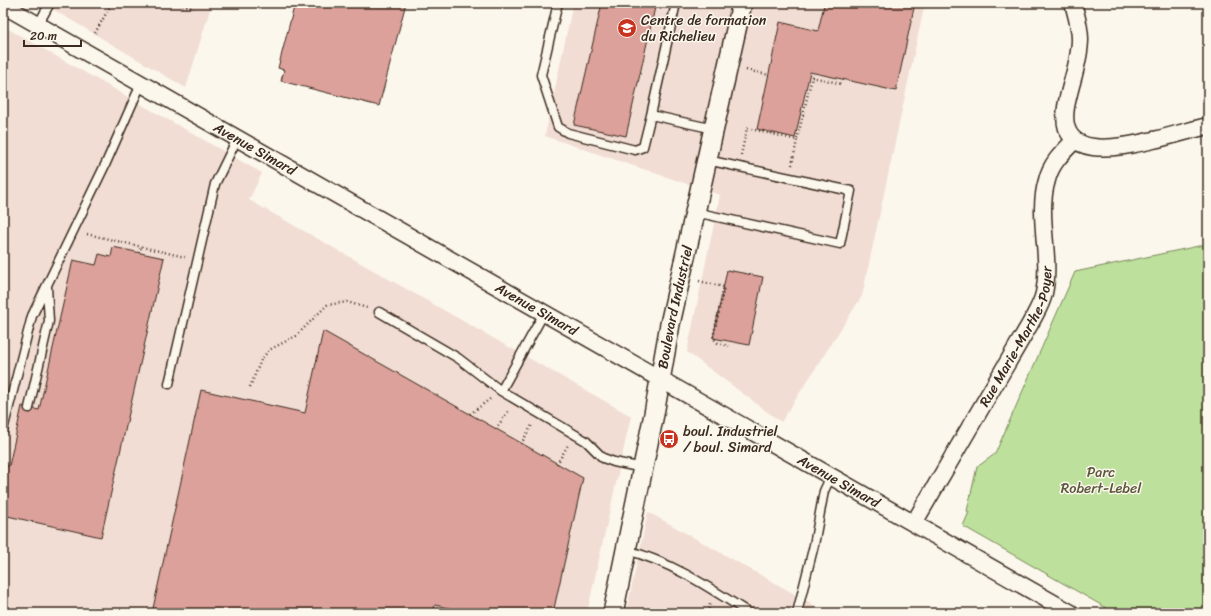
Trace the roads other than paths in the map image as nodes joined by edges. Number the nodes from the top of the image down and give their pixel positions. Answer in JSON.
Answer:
{"nodes":[{"id":1,"x":50,"y":3,"type":"edge"},
{"id":2,"x":558,"y":3,"type":"edge"},
{"id":3,"x":676,"y":3,"type":"edge"},
{"id":4,"x":742,"y":3,"type":"edge"},
{"id":5,"x":1073,"y":3,"type":"edge"},
{"id":6,"x":3,"y":5,"type":"edge"},
{"id":7,"x":38,"y":25,"type":"junction"},
{"id":8,"x":140,"y":84,"type":"junction"},
{"id":9,"x":651,"y":115,"type":"junction"},
{"id":10,"x":1208,"y":126,"type":"edge"},
{"id":11,"x":714,"y":129,"type":"junction"},
{"id":12,"x":237,"y":139,"type":"junction"},
{"id":13,"x":1075,"y":140,"type":"junction"},
{"id":14,"x":707,"y":160,"type":"junction"},
{"id":15,"x":695,"y":212,"type":"junction"},
{"id":16,"x":47,"y":285,"type":"junction"},
{"id":17,"x":379,"y":312,"type":"road end"},
{"id":18,"x":544,"y":314,"type":"junction"},
{"id":19,"x":660,"y":380,"type":"junction"},
{"id":20,"x":169,"y":384,"type":"dead end"},
{"id":21,"x":501,"y":391,"type":"junction"},
{"id":22,"x":29,"y":408,"type":"dead end"},
{"id":23,"x":3,"y":430,"type":"edge"},
{"id":24,"x":643,"y":468,"type":"junction"},
{"id":25,"x":831,"y":476,"type":"junction"},
{"id":26,"x":914,"y":523,"type":"junction"},
{"id":27,"x":626,"y":550,"type":"junction"},
{"id":28,"x":613,"y":613,"type":"edge"},
{"id":29,"x":749,"y":613,"type":"edge"},
{"id":30,"x":797,"y":613,"type":"edge"},
{"id":31,"x":1071,"y":613,"type":"edge"}],
"edges":[{"from":1,"to":7,"type":"lane"},
{"from":2,"to":9,"type":"lane"},
{"from":3,"to":9,"type":"lane"},
{"from":4,"to":11,"type":"street","name":"Boulevard Industriel"},
{"from":5,"to":13,"type":"street"},
{"from":6,"to":7,"type":"street","name":"Avenue Simard"},
{"from":7,"to":8,"type":"street","name":"Avenue Simard"},
{"from":8,"to":12,"type":"street","name":"Avenue Simard"},
{"from":8,"to":16,"type":"lane"},
{"from":9,"to":11,"type":"lane"},
{"from":10,"to":13,"type":"street"},
{"from":11,"to":14,"type":"street","name":"Boulevard Industriel"},
{"from":12,"to":18,"type":"street","name":"Avenue Simard"},
{"from":12,"to":20,"type":"lane"},
{"from":13,"to":26,"type":"street","name":"Rue Marie-Marthe-Poyer"},
{"from":14,"to":15,"type":"street","name":"Boulevard Industriel"},
{"from":14,"to":15,"type":"lane"},
{"from":15,"to":19,"type":"street","name":"Boulevard Industriel"},
{"from":16,"to":22,"type":"lane"},
{"from":16,"to":23,"type":"lane"},
{"from":17,"to":21,"type":"lane"},
{"from":18,"to":19,"type":"street","name":"Avenue Simard"},
{"from":18,"to":21,"type":"lane"},
{"from":19,"to":24,"type":"street","name":"Boulevard Industriel"},
{"from":19,"to":25,"type":"street","name":"Avenue Simard"},
{"from":21,"to":24,"type":"lane"},
{"from":24,"to":27,"type":"street","name":"Boulevard Industriel"},
{"from":25,"to":26,"type":"street","name":"Avenue Simard"},
{"from":25,"to":30,"type":"lane"},
{"from":26,"to":31,"type":"street","name":"Avenue Simard"},
{"from":27,"to":28,"type":"street","name":"Boulevard Industriel"},
{"from":27,"to":29,"type":"lane"}]}
